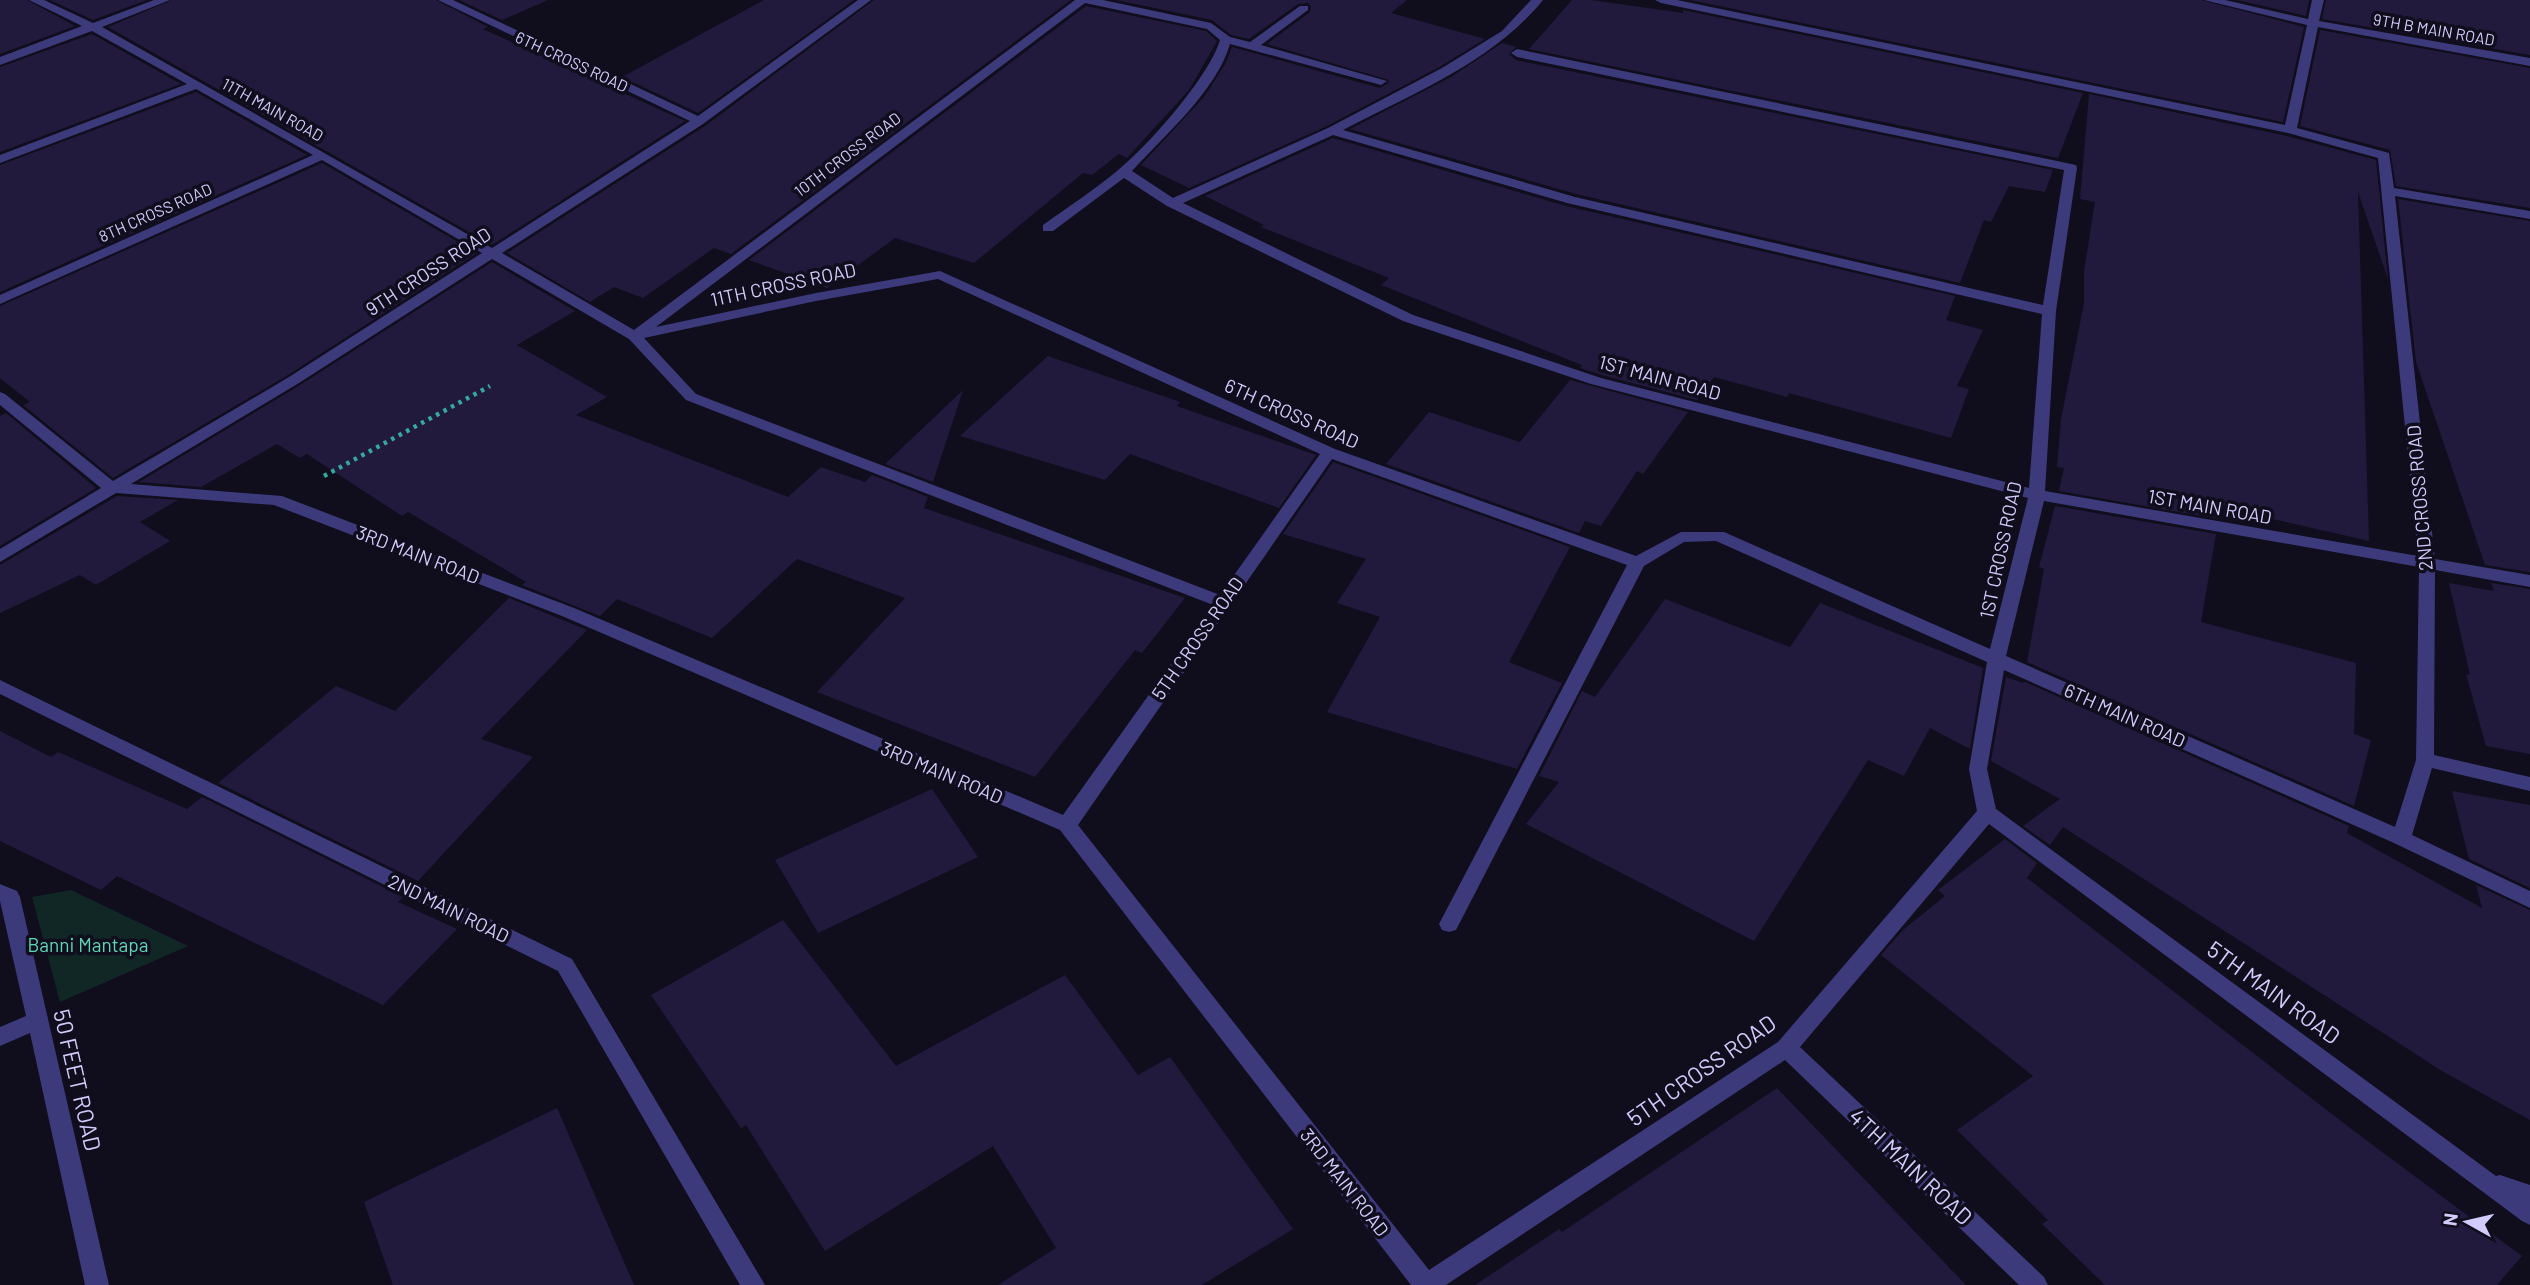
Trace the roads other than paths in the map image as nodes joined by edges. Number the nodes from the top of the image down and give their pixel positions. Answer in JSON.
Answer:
{"nodes":[{"id":1,"x":35,"y":0,"type":"edge"},
{"id":2,"x":164,"y":0,"type":"edge"},
{"id":3,"x":444,"y":0,"type":"edge"},
{"id":4,"x":865,"y":0,"type":"edge"},
{"id":5,"x":1082,"y":0,"type":"edge"},
{"id":6,"x":1087,"y":0,"type":"edge"},
{"id":7,"x":1537,"y":0,"type":"edge"},
{"id":8,"x":1661,"y":0,"type":"edge"},
{"id":9,"x":2210,"y":0,"type":"edge"},
{"id":10,"x":2318,"y":0,"type":"edge"},
{"id":11,"x":1304,"y":8,"type":"dead end"},
{"id":12,"x":2312,"y":23,"type":"junction"},
{"id":13,"x":93,"y":27,"type":"junction"},
{"id":14,"x":1226,"y":39,"type":"junction"},
{"id":15,"x":1252,"y":46,"type":"junction"},
{"id":16,"x":1517,"y":53,"type":"dead end"},
{"id":17,"x":0,"y":61,"type":"edge"},
{"id":18,"x":2530,"y":62,"type":"edge"},
{"id":19,"x":1381,"y":81,"type":"dead end"},
{"id":20,"x":197,"y":85,"type":"junction"},
{"id":21,"x":699,"y":121,"type":"junction"},
{"id":22,"x":2290,"y":130,"type":"junction"},
{"id":23,"x":1332,"y":131,"type":"junction"},
{"id":24,"x":323,"y":156,"type":"junction"},
{"id":25,"x":0,"y":159,"type":"edge"},
{"id":26,"x":1124,"y":172,"type":"junction"},
{"id":27,"x":2388,"y":191,"type":"junction"},
{"id":28,"x":1172,"y":203,"type":"junction"},
{"id":29,"x":2530,"y":215,"type":"edge"},
{"id":30,"x":1048,"y":228,"type":"dead end"},
{"id":31,"x":492,"y":253,"type":"junction"},
{"id":32,"x":940,"y":275,"type":"joint"},
{"id":33,"x":0,"y":300,"type":"edge"},
{"id":34,"x":2049,"y":311,"type":"junction"},
{"id":35,"x":634,"y":336,"type":"junction"},
{"id":36,"x":0,"y":397,"type":"edge"},
{"id":37,"x":1329,"y":452,"type":"junction"},
{"id":38,"x":111,"y":488,"type":"junction"},
{"id":39,"x":2037,"y":495,"type":"junction"},
{"id":40,"x":0,"y":556,"type":"edge"},
{"id":41,"x":1637,"y":562,"type":"junction"},
{"id":42,"x":2427,"y":563,"type":"junction"},
{"id":43,"x":2530,"y":581,"type":"edge"},
{"id":44,"x":1222,"y":603,"type":"junction"},
{"id":45,"x":1997,"y":658,"type":"junction"},
{"id":46,"x":0,"y":686,"type":"edge"},
{"id":47,"x":2425,"y":760,"type":"junction"},
{"id":48,"x":2530,"y":784,"type":"edge"},
{"id":49,"x":1986,"y":813,"type":"junction"},
{"id":50,"x":1067,"y":825,"type":"junction"},
{"id":51,"x":2401,"y":838,"type":"junction"},
{"id":52,"x":0,"y":892,"type":"edge"},
{"id":53,"x":2530,"y":900,"type":"edge"},
{"id":54,"x":1448,"y":924,"type":"dead end"},
{"id":55,"x":38,"y":1020,"type":"junction"},
{"id":56,"x":0,"y":1037,"type":"edge"},
{"id":57,"x":1786,"y":1048,"type":"junction"},
{"id":58,"x":2484,"y":1179,"type":"junction"},
{"id":59,"x":2530,"y":1195,"type":"edge"},
{"id":60,"x":2530,"y":1214,"type":"edge"},
{"id":61,"x":97,"y":1285,"type":"edge"},
{"id":62,"x":753,"y":1285,"type":"edge"},
{"id":63,"x":1426,"y":1285,"type":"edge"},
{"id":64,"x":2036,"y":1285,"type":"edge"}],
"edges":[{"from":1,"to":13,"type":"street","name":"11TH MAIN ROAD"},
{"from":2,"to":13,"type":"street"},
{"from":3,"to":21,"type":"street","name":"6TH CROSS ROAD"},
{"from":4,"to":21,"type":"street","name":"9TH CROSS ROAD"},
{"from":5,"to":35,"type":"street","name":"10TH CROSS ROAD"},
{"from":6,"to":14,"type":"street"},
{"from":7,"to":23,"type":"street"},
{"from":8,"to":22,"type":"street"},
{"from":9,"to":12,"type":"street","name":"9TH B MAIN ROAD"},
{"from":10,"to":12,"type":"street"},
{"from":11,"to":15,"type":"street"},
{"from":12,"to":18,"type":"street","name":"9TH B MAIN ROAD"},
{"from":12,"to":22,"type":"street"},
{"from":13,"to":17,"type":"street"},
{"from":13,"to":20,"type":"street","name":"11TH MAIN ROAD"},
{"from":14,"to":15,"type":"street"},
{"from":14,"to":26,"type":"street"},
{"from":15,"to":19,"type":"street"},
{"from":16,"to":34,"type":"street","name":"1ST CROSS ROAD"},
{"from":20,"to":24,"type":"street","name":"11TH MAIN ROAD"},
{"from":20,"to":25,"type":"street"},
{"from":21,"to":31,"type":"street","name":"9TH CROSS ROAD"},
{"from":22,"to":27,"type":"street","name":"2ND CROSS ROAD"},
{"from":23,"to":28,"type":"street"},
{"from":23,"to":34,"type":"street"},
{"from":24,"to":31,"type":"street","name":"11TH MAIN ROAD"},
{"from":24,"to":33,"type":"street","name":"8TH CROSS ROAD"},
{"from":26,"to":28,"type":"street","name":"1ST MAIN ROAD"},
{"from":26,"to":30,"type":"street"},
{"from":27,"to":29,"type":"street"},
{"from":27,"to":42,"type":"street","name":"2ND CROSS ROAD"},
{"from":28,"to":39,"type":"street","name":"1ST MAIN ROAD"},
{"from":31,"to":35,"type":"street","name":"11TH MAIN ROAD"},
{"from":31,"to":38,"type":"street","name":"9TH CROSS ROAD"},
{"from":32,"to":35,"type":"street","name":"11TH CROSS ROAD"},
{"from":32,"to":37,"type":"street","name":"6TH CROSS ROAD"},
{"from":34,"to":39,"type":"street","name":"1ST CROSS ROAD"},
{"from":35,"to":44,"type":"street","name":"11TH MAIN ROAD"},
{"from":36,"to":38,"type":"street"},
{"from":37,"to":41,"type":"street","name":"6TH CROSS ROAD"},
{"from":37,"to":44,"type":"street","name":"5TH CROSS ROAD"},
{"from":38,"to":40,"type":"street","name":"9TH CROSS ROAD"},
{"from":38,"to":50,"type":"street","name":"3RD MAIN ROAD"},
{"from":39,"to":42,"type":"street","name":"1ST MAIN ROAD"},
{"from":39,"to":45,"type":"street","name":"1ST CROSS ROAD"},
{"from":41,"to":45,"type":"street","name":"6TH MAIN ROAD"},
{"from":41,"to":54,"type":"street"},
{"from":42,"to":43,"type":"street","name":"1ST MAIN ROAD"},
{"from":42,"to":47,"type":"street","name":"2ND CROSS ROAD"},
{"from":44,"to":50,"type":"street","name":"5TH CROSS ROAD"},
{"from":45,"to":49,"type":"street","name":"1ST CROSS ROAD"},
{"from":45,"to":51,"type":"street","name":"6TH MAIN ROAD"},
{"from":46,"to":62,"type":"street","name":"2ND MAIN ROAD"},
{"from":47,"to":48,"type":"street"},
{"from":47,"to":51,"type":"street","name":"2ND CROSS ROAD"},
{"from":49,"to":57,"type":"street","name":"5TH CROSS ROAD"},
{"from":49,"to":58,"type":"street","name":"5TH MAIN ROAD"},
{"from":50,"to":63,"type":"street","name":"3RD MAIN ROAD"},
{"from":51,"to":53,"type":"street","name":"6TH MAIN ROAD"},
{"from":52,"to":55,"type":"street","name":"50 FEET ROAD"},
{"from":55,"to":56,"type":"street"},
{"from":55,"to":61,"type":"street","name":"50 FEET ROAD"},
{"from":57,"to":63,"type":"street","name":"5TH CROSS ROAD"},
{"from":57,"to":64,"type":"street","name":"4TH MAIN ROAD"},
{"from":58,"to":59,"type":"street"},
{"from":58,"to":60,"type":"street","name":"5TH MAIN ROAD"}]}
